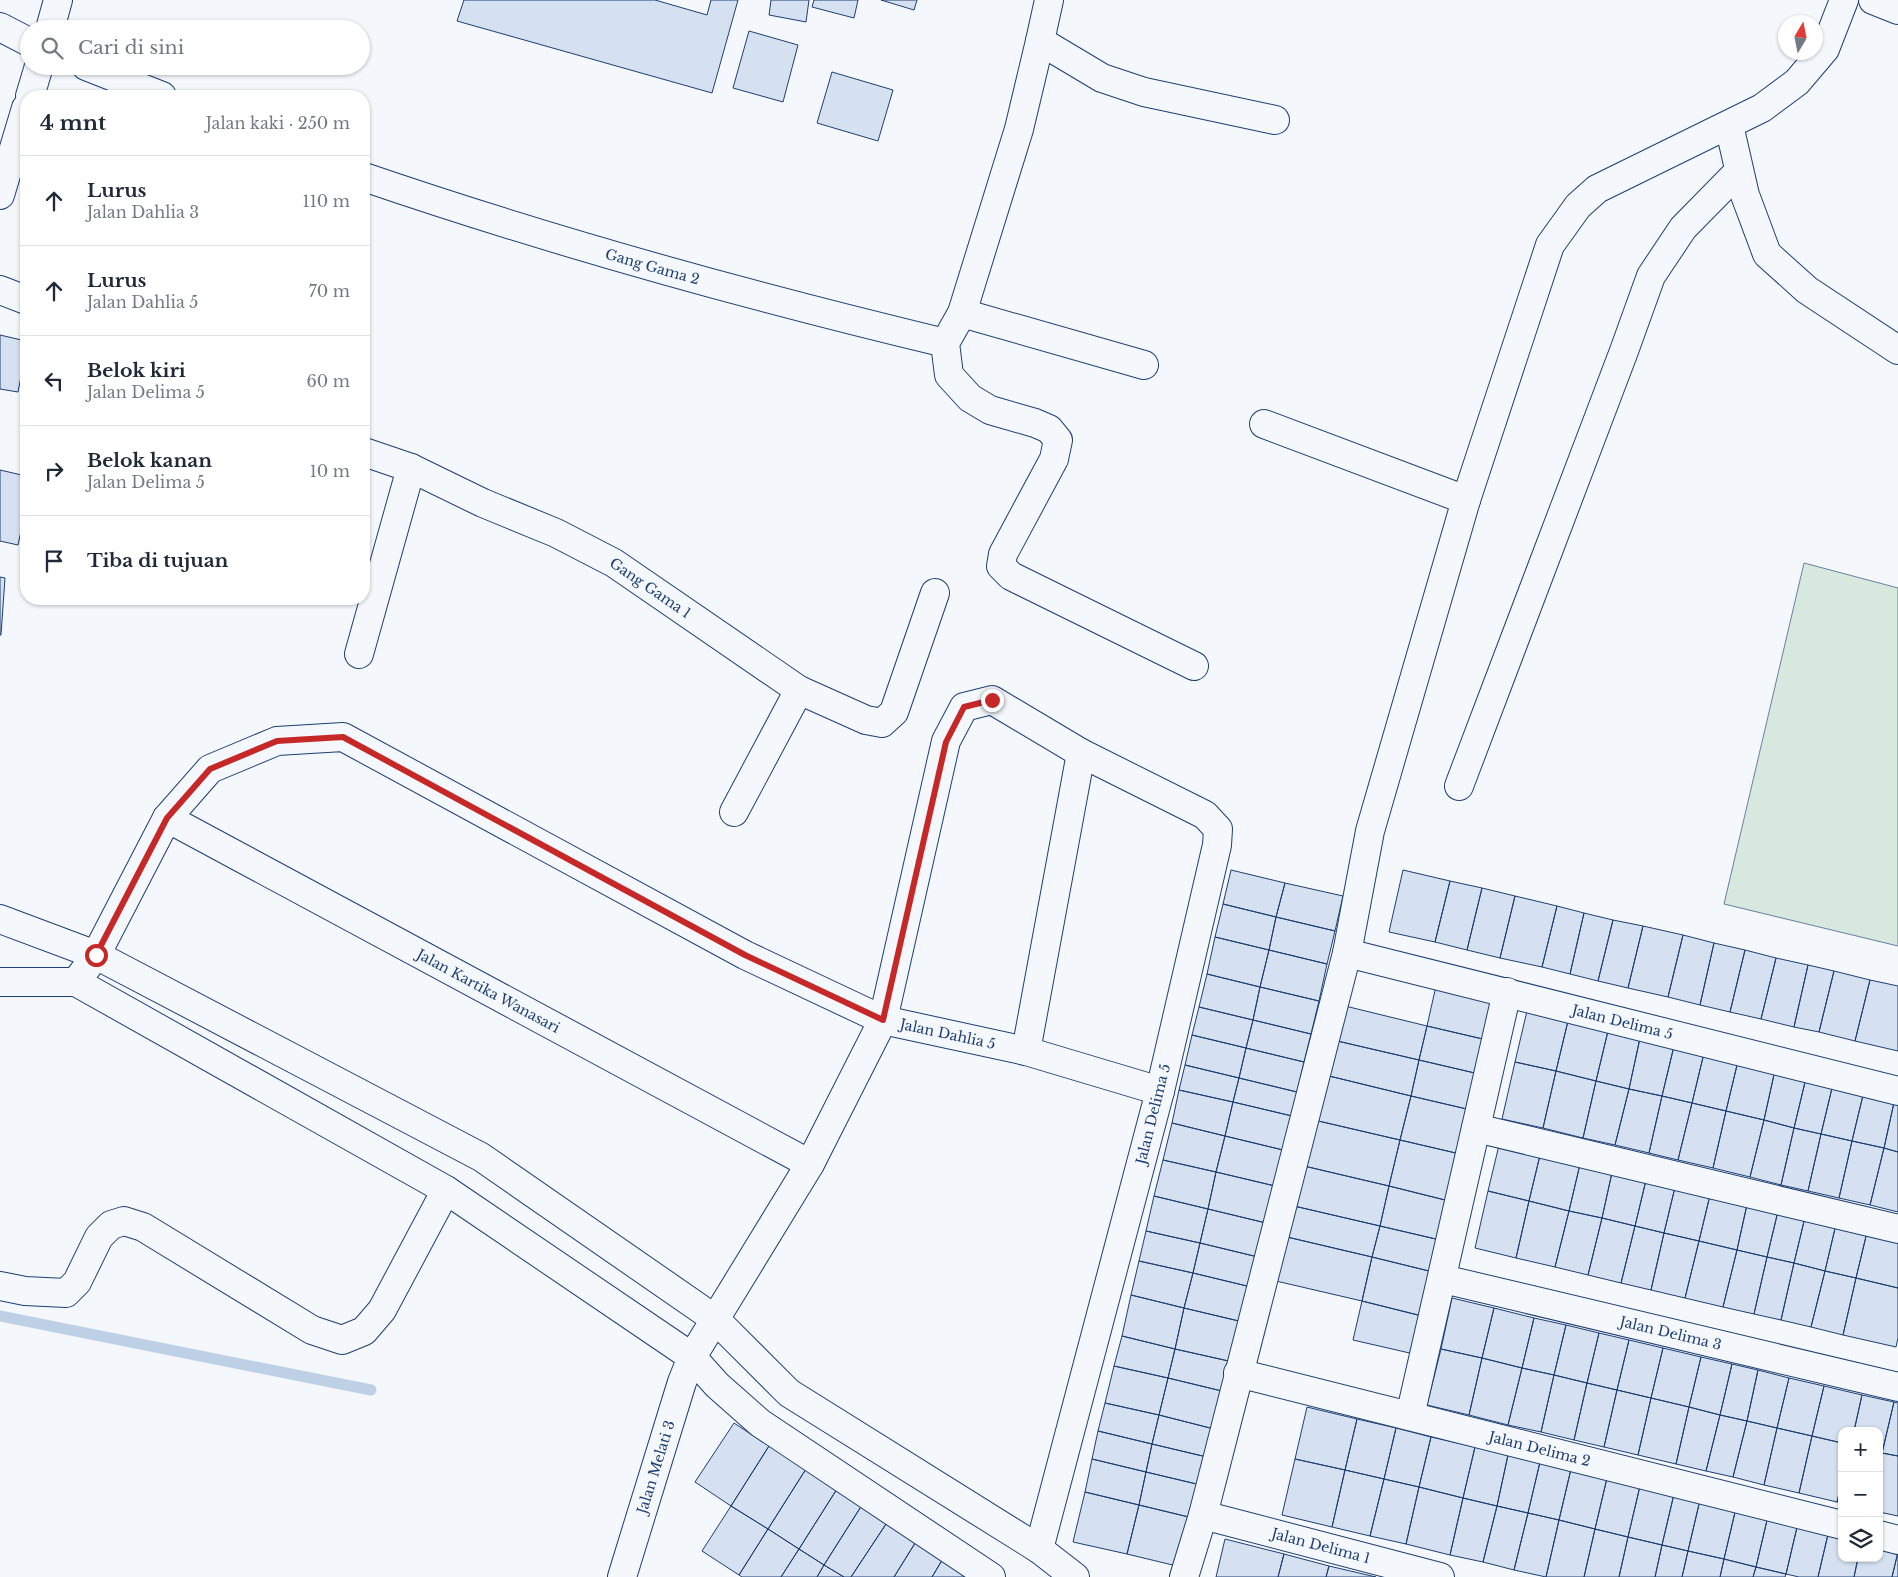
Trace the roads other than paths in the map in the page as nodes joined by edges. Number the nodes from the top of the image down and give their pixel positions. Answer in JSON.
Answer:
{"nodes":[{"id":1,"x":58,"y":0,"type":"edge"},
{"id":2,"x":1049,"y":0,"type":"edge"},
{"id":3,"x":1844,"y":0,"type":"edge"},
{"id":4,"x":1873,"y":0,"type":"edge"},
{"id":5,"x":1898,"y":10,"type":"edge"},
{"id":6,"x":52,"y":20,"type":"edge"},
{"id":7,"x":0,"y":27,"type":"edge"},
{"id":8,"x":20,"y":37,"type":"edge"},
{"id":9,"x":1040,"y":41,"type":"junction"},
{"id":10,"x":36,"y":75,"type":"edge"},
{"id":11,"x":109,"y":75,"type":"edge"},
{"id":12,"x":32,"y":90,"type":"edge"},
{"id":13,"x":147,"y":90,"type":"edge"},
{"id":14,"x":1275,"y":120,"type":"dead end"},
{"id":15,"x":1729,"y":125,"type":"junction"},
{"id":16,"x":20,"y":128,"type":"edge"},
{"id":17,"x":1740,"y":171,"type":"junction"},
{"id":18,"x":370,"y":179,"type":"edge"},
{"id":19,"x":0,"y":195,"type":"edge"},
{"id":20,"x":0,"y":290,"type":"edge"},
{"id":21,"x":20,"y":298,"type":"edge"},
{"id":22,"x":962,"y":313,"type":"junction"},
{"id":23,"x":944,"y":343,"type":"junction"},
{"id":24,"x":1898,"y":350,"type":"edge"},
{"id":25,"x":1144,"y":365,"type":"dead end"},
{"id":26,"x":1264,"y":424,"type":"dead end"},
{"id":27,"x":370,"y":454,"type":"edge"},
{"id":28,"x":411,"y":468,"type":"junction"},
{"id":29,"x":1466,"y":500,"type":"junction"},
{"id":30,"x":935,"y":593,"type":"dead end"},
{"id":31,"x":359,"y":654,"type":"dead end"},
{"id":32,"x":1194,"y":666,"type":"dead end"},
{"id":33,"x":799,"y":690,"type":"junction"},
{"id":34,"x":1081,"y":753,"type":"junction"},
{"id":35,"x":1459,"y":786,"type":"dead end"},
{"id":36,"x":734,"y":812,"type":"dead end"},
{"id":37,"x":167,"y":818,"type":"junction"},
{"id":38,"x":0,"y":919,"type":"edge"},
{"id":39,"x":1347,"y":953,"type":"junction"},
{"id":40,"x":96,"y":955,"type":"junction"},
{"id":41,"x":0,"y":982,"type":"edge"},
{"id":42,"x":76,"y":982,"type":"junction"},
{"id":43,"x":1507,"y":992,"type":"junction"},
{"id":44,"x":883,"y":1020,"type":"junction"},
{"id":45,"x":1026,"y":1051,"type":"junction"},
{"id":46,"x":1160,"y":1091,"type":"junction"},
{"id":47,"x":1898,"y":1091,"type":"edge"},
{"id":48,"x":1476,"y":1128,"type":"junction"},
{"id":49,"x":810,"y":1164,"type":"junction"},
{"id":50,"x":446,"y":1190,"type":"junction"},
{"id":51,"x":1898,"y":1229,"type":"edge"},
{"id":52,"x":1443,"y":1279,"type":"junction"},
{"id":53,"x":0,"y":1286,"type":"edge"},
{"id":54,"x":715,"y":1319,"type":"junction"},
{"id":55,"x":692,"y":1357,"type":"junction"},
{"id":56,"x":1238,"y":1373,"type":"junction"},
{"id":57,"x":1898,"y":1387,"type":"edge"},
{"id":58,"x":1410,"y":1416,"type":"junction"},
{"id":59,"x":1203,"y":1515,"type":"junction"},
{"id":60,"x":1838,"y":1524,"type":"edge"},
{"id":61,"x":1883,"y":1536,"type":"edge"},
{"id":62,"x":1898,"y":1540,"type":"edge"},
{"id":63,"x":1039,"y":1549,"type":"junction"},
{"id":64,"x":630,"y":1573,"type":"edge"},
{"id":65,"x":991,"y":1577,"type":"edge"},
{"id":66,"x":1075,"y":1577,"type":"edge"},
{"id":67,"x":1184,"y":1577,"type":"edge"},
{"id":68,"x":1440,"y":1577,"type":"edge"}],
"edges":[{"from":1,"to":6,"type":"street"},
{"from":2,"to":9,"type":"street"},
{"from":3,"to":15,"type":"street"},
{"from":4,"to":5,"type":"street"},
{"from":7,"to":8,"type":"street"},
{"from":9,"to":14,"type":"street"},
{"from":9,"to":22,"type":"street"},
{"from":10,"to":12,"type":"street"},
{"from":11,"to":13,"type":"street"},
{"from":15,"to":17,"type":"street"},
{"from":15,"to":29,"type":"street"},
{"from":16,"to":19,"type":"street"},
{"from":17,"to":24,"type":"street"},
{"from":17,"to":35,"type":"street"},
{"from":18,"to":23,"type":"street","name":"Gang Gama 2"},
{"from":20,"to":21,"type":"street"},
{"from":22,"to":23,"type":"street"},
{"from":22,"to":25,"type":"street"},
{"from":23,"to":32,"type":"street"},
{"from":26,"to":29,"type":"street"},
{"from":27,"to":28,"type":"street","name":"Gang Gama 1"},
{"from":28,"to":31,"type":"street"},
{"from":28,"to":33,"type":"street","name":"Gang Gama 1"},
{"from":29,"to":39,"type":"street"},
{"from":30,"to":33,"type":"street","name":"Gang Gama 1"},
{"from":33,"to":36,"type":"street"},
{"from":34,"to":44,"type":"street","name":"Jalan Delima 5"},
{"from":34,"to":45,"type":"street"},
{"from":34,"to":46,"type":"street","name":"Jalan Delima 5"},
{"from":37,"to":40,"type":"street","name":"Jalan Dahlia 5"},
{"from":37,"to":44,"type":"street","name":"Jalan Dahlia 5"},
{"from":37,"to":49,"type":"street","name":"Jalan Kartika Wanasari"},
{"from":38,"to":40,"type":"street"},
{"from":39,"to":43,"type":"street","name":"Jalan Delima 5"},
{"from":39,"to":56,"type":"street"},
{"from":40,"to":42,"type":"street","name":"Jalan Dahlia 5"},
{"from":40,"to":54,"type":"street"},
{"from":41,"to":42,"type":"street"},
{"from":42,"to":50,"type":"street"},
{"from":43,"to":47,"type":"street","name":"Jalan Delima 5"},
{"from":43,"to":48,"type":"street"},
{"from":44,"to":45,"type":"street","name":"Jalan Dahlia 5"},
{"from":44,"to":49,"type":"street","name":"Jalan Delima 5"},
{"from":45,"to":46,"type":"street","name":"Jalan Dahlia 5"},
{"from":46,"to":63,"type":"street","name":"Jalan Delima 5"},
{"from":48,"to":51,"type":"street"},
{"from":48,"to":52,"type":"street"},
{"from":49,"to":54,"type":"street","name":"Jalan Melati 3"},
{"from":50,"to":53,"type":"street"},
{"from":50,"to":55,"type":"street"},
{"from":52,"to":57,"type":"street","name":"Jalan Delima 3"},
{"from":52,"to":58,"type":"street"},
{"from":54,"to":55,"type":"street","name":"Jalan Melati 3"},
{"from":54,"to":63,"type":"street"},
{"from":55,"to":64,"type":"street","name":"Jalan Melati 3"},
{"from":55,"to":65,"type":"street"},
{"from":56,"to":58,"type":"street","name":"Jalan Delima 2"},
{"from":56,"to":59,"type":"street"},
{"from":58,"to":60,"type":"street","name":"Jalan Delima 2"},
{"from":59,"to":67,"type":"street"},
{"from":59,"to":68,"type":"street","name":"Jalan Delima 1"},
{"from":61,"to":62,"type":"street"},
{"from":63,"to":66,"type":"street"}]}
